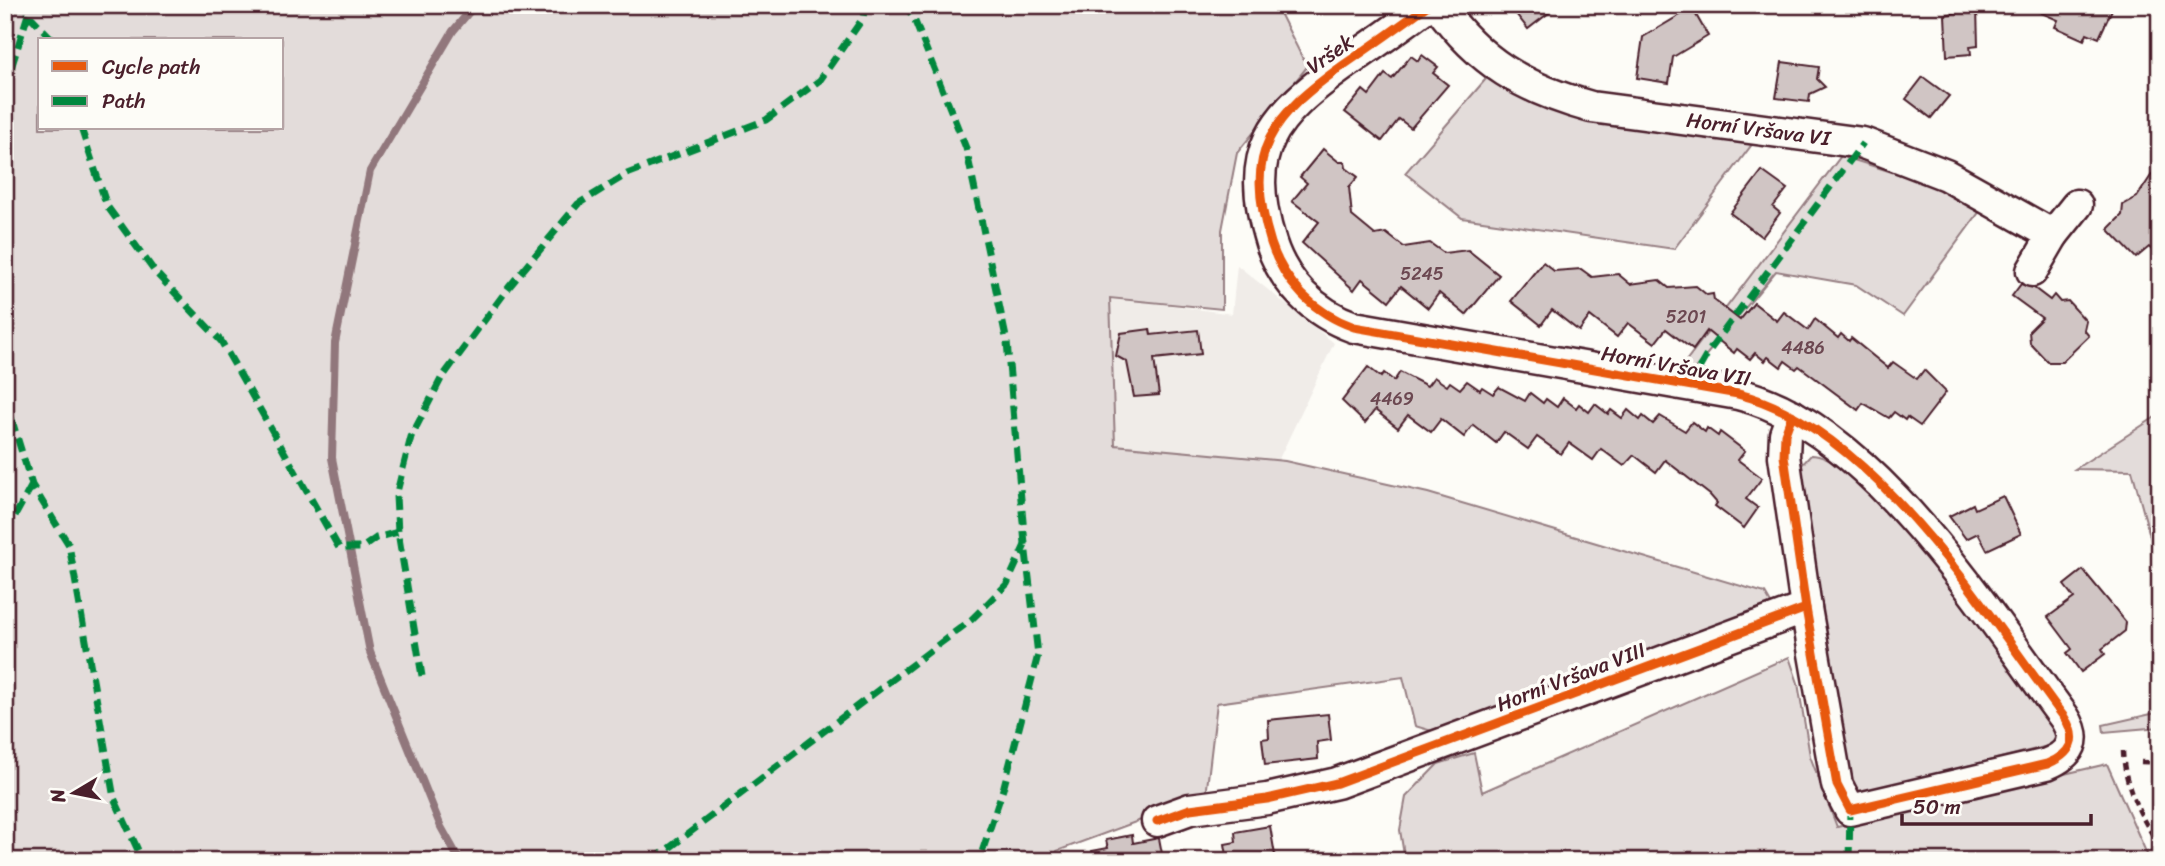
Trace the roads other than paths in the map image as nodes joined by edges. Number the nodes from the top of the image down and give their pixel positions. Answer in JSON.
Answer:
{"nodes":[{"id":1,"x":1428,"y":5,"type":"edge"},
{"id":2,"x":1438,"y":5,"type":"edge"},
{"id":3,"x":1287,"y":109,"type":"joint"},
{"id":4,"x":2077,"y":205,"type":"dead end"},
{"id":5,"x":2053,"y":234,"type":"junction"},
{"id":6,"x":2032,"y":271,"type":"dead end"},
{"id":7,"x":1792,"y":415,"type":"junction"},
{"id":8,"x":1806,"y":608,"type":"junction"},
{"id":9,"x":1157,"y":821,"type":"dead end"}],
"edges":[{"from":1,"to":3,"type":"street","name":"Vršek"},
{"from":2,"to":5,"type":"street","name":"Horní Vršava VI"},
{"from":3,"to":7,"type":"street","name":"Horní Vršava VII"},
{"from":4,"to":5,"type":"street"},
{"from":5,"to":6,"type":"street"},
{"from":7,"to":8,"type":"street"},
{"from":7,"to":8,"type":"street","name":"Horní Vršava VII"},
{"from":8,"to":9,"type":"street","name":"Horní Vršava VIII"}]}
